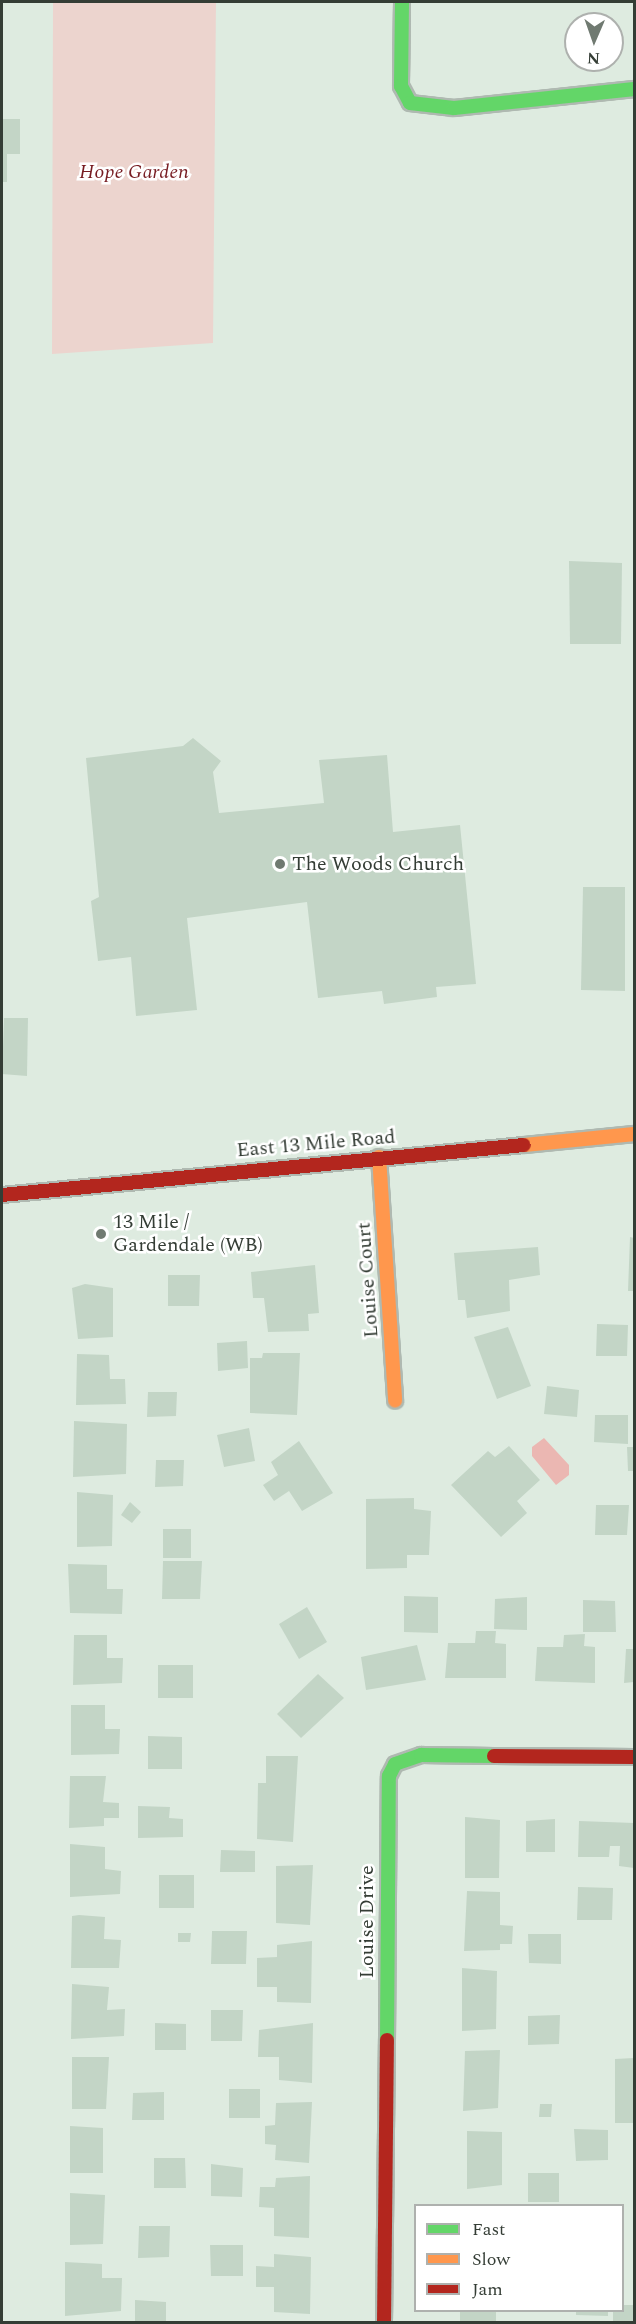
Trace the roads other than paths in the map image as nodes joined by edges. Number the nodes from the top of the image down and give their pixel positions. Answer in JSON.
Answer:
{"nodes":[{"id":1,"x":402,"y":2,"type":"edge"},
{"id":2,"x":634,"y":89,"type":"edge"},
{"id":3,"x":634,"y":1134,"type":"edge"},
{"id":4,"x":380,"y":1157,"type":"junction"},
{"id":5,"x":2,"y":1195,"type":"edge"},
{"id":6,"x":395,"y":1400,"type":"dead end"},
{"id":7,"x":634,"y":1756,"type":"edge"},
{"id":8,"x":384,"y":2322,"type":"edge"}],
"edges":[{"from":1,"to":2,"type":"street"},
{"from":3,"to":4,"type":"street","name":"East 13 Mile Road"},
{"from":4,"to":5,"type":"street","name":"East 13 Mile Road"},
{"from":4,"to":6,"type":"street","name":"Louise Court"},
{"from":7,"to":8,"type":"street","name":"Louise Drive"}]}
